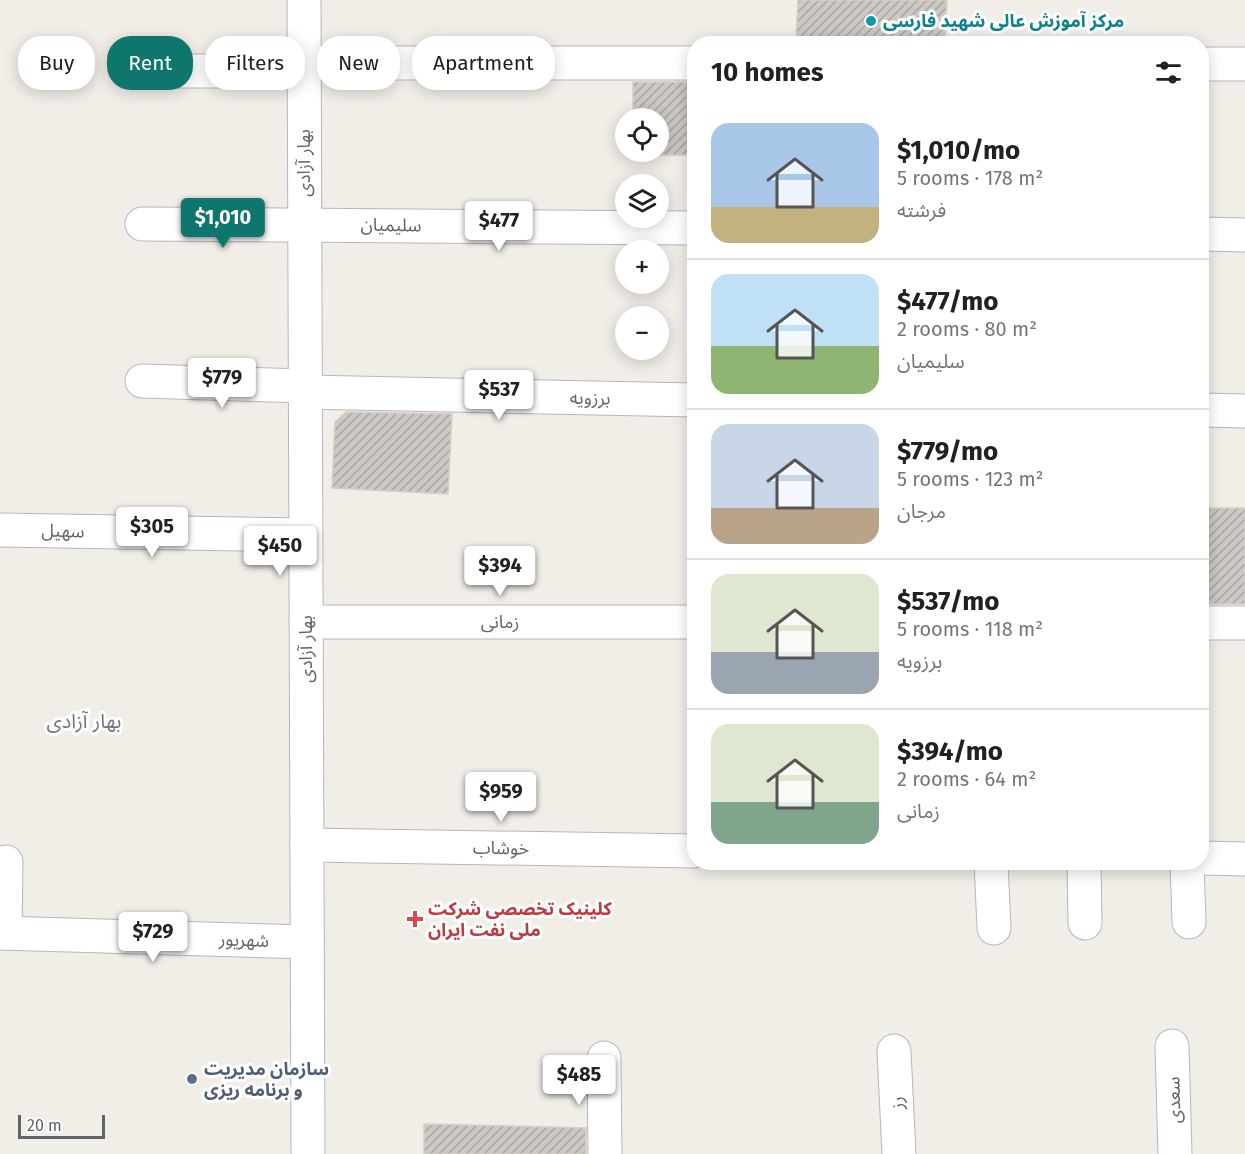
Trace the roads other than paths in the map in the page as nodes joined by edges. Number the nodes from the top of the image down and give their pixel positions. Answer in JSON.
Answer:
{"nodes":[{"id":1,"x":304,"y":0,"type":"edge"},
{"id":2,"x":304,"y":36,"type":"edge"},
{"id":3,"x":687,"y":63,"type":"edge"},
{"id":4,"x":1209,"y":64,"type":"edge"},
{"id":5,"x":1245,"y":64,"type":"edge"},
{"id":6,"x":305,"y":67,"type":"edge"},
{"id":7,"x":304,"y":90,"type":"edge"},
{"id":8,"x":142,"y":224,"type":"dead end"},
{"id":9,"x":304,"y":224,"type":"junction"},
{"id":10,"x":687,"y":228,"type":"edge"},
{"id":11,"x":1209,"y":234,"type":"edge"},
{"id":12,"x":1245,"y":235,"type":"edge"},
{"id":13,"x":142,"y":381,"type":"dead end"},
{"id":14,"x":305,"y":389,"type":"junction"},
{"id":15,"x":687,"y":400,"type":"edge"},
{"id":16,"x":1209,"y":410,"type":"edge"},
{"id":17,"x":1245,"y":411,"type":"edge"},
{"id":18,"x":0,"y":530,"type":"edge"},
{"id":19,"x":305,"y":535,"type":"junction"},
{"id":20,"x":306,"y":622,"type":"junction"},
{"id":21,"x":687,"y":622,"type":"edge"},
{"id":22,"x":1209,"y":623,"type":"edge"},
{"id":23,"x":1245,"y":623,"type":"edge"},
{"id":24,"x":307,"y":845,"type":"junction"},
{"id":25,"x":687,"y":851,"type":"edge"},
{"id":26,"x":1209,"y":858,"type":"edge"},
{"id":27,"x":1245,"y":859,"type":"edge"},
{"id":28,"x":6,"y":862,"type":"dead end"},
{"id":29,"x":992,"y":870,"type":"edge"},
{"id":30,"x":1084,"y":870,"type":"edge"},
{"id":31,"x":1187,"y":870,"type":"edge"},
{"id":32,"x":1189,"y":922,"type":"dead end"},
{"id":33,"x":1085,"y":923,"type":"dead end"},
{"id":34,"x":994,"y":928,"type":"dead end"},
{"id":35,"x":2,"y":933,"type":"edge"},
{"id":36,"x":307,"y":942,"type":"junction"},
{"id":37,"x":1172,"y":1046,"type":"dead end"},
{"id":38,"x":894,"y":1051,"type":"dead end"},
{"id":39,"x":604,"y":1058,"type":"dead end"},
{"id":40,"x":308,"y":1154,"type":"edge"},
{"id":41,"x":605,"y":1154,"type":"edge"},
{"id":42,"x":899,"y":1154,"type":"edge"},
{"id":43,"x":1175,"y":1154,"type":"edge"}],
"edges":[{"from":1,"to":2,"type":"street","name":"بهار آزادی"},
{"from":3,"to":6,"type":"street"},
{"from":4,"to":5,"type":"street"},
{"from":7,"to":9,"type":"street","name":"بهار آزادی"},
{"from":8,"to":9,"type":"street","name":"سلیمیان"},
{"from":9,"to":10,"type":"street","name":"سلیمیان"},
{"from":9,"to":14,"type":"street","name":"بهار آزادی"},
{"from":11,"to":12,"type":"street"},
{"from":13,"to":14,"type":"street","name":"برزویه"},
{"from":14,"to":15,"type":"street","name":"برزویه"},
{"from":14,"to":19,"type":"street","name":"بهار آزادی"},
{"from":16,"to":17,"type":"street"},
{"from":18,"to":19,"type":"street","name":"سهیل"},
{"from":19,"to":20,"type":"street","name":"بهار آزادی"},
{"from":20,"to":21,"type":"street","name":"زمانی"},
{"from":20,"to":24,"type":"street","name":"بهار آزادی"},
{"from":22,"to":23,"type":"street"},
{"from":24,"to":25,"type":"street","name":"خوشاب"},
{"from":24,"to":36,"type":"street","name":"بهار آزادی"},
{"from":26,"to":27,"type":"street"},
{"from":28,"to":35,"type":"street"},
{"from":29,"to":34,"type":"street"},
{"from":30,"to":33,"type":"street"},
{"from":31,"to":32,"type":"street"},
{"from":35,"to":36,"type":"street","name":"شهریور"},
{"from":36,"to":40,"type":"street","name":"بهار آزادی"},
{"from":37,"to":43,"type":"street","name":"سعدی"},
{"from":38,"to":42,"type":"street","name":"رز"},
{"from":39,"to":41,"type":"street"}]}
